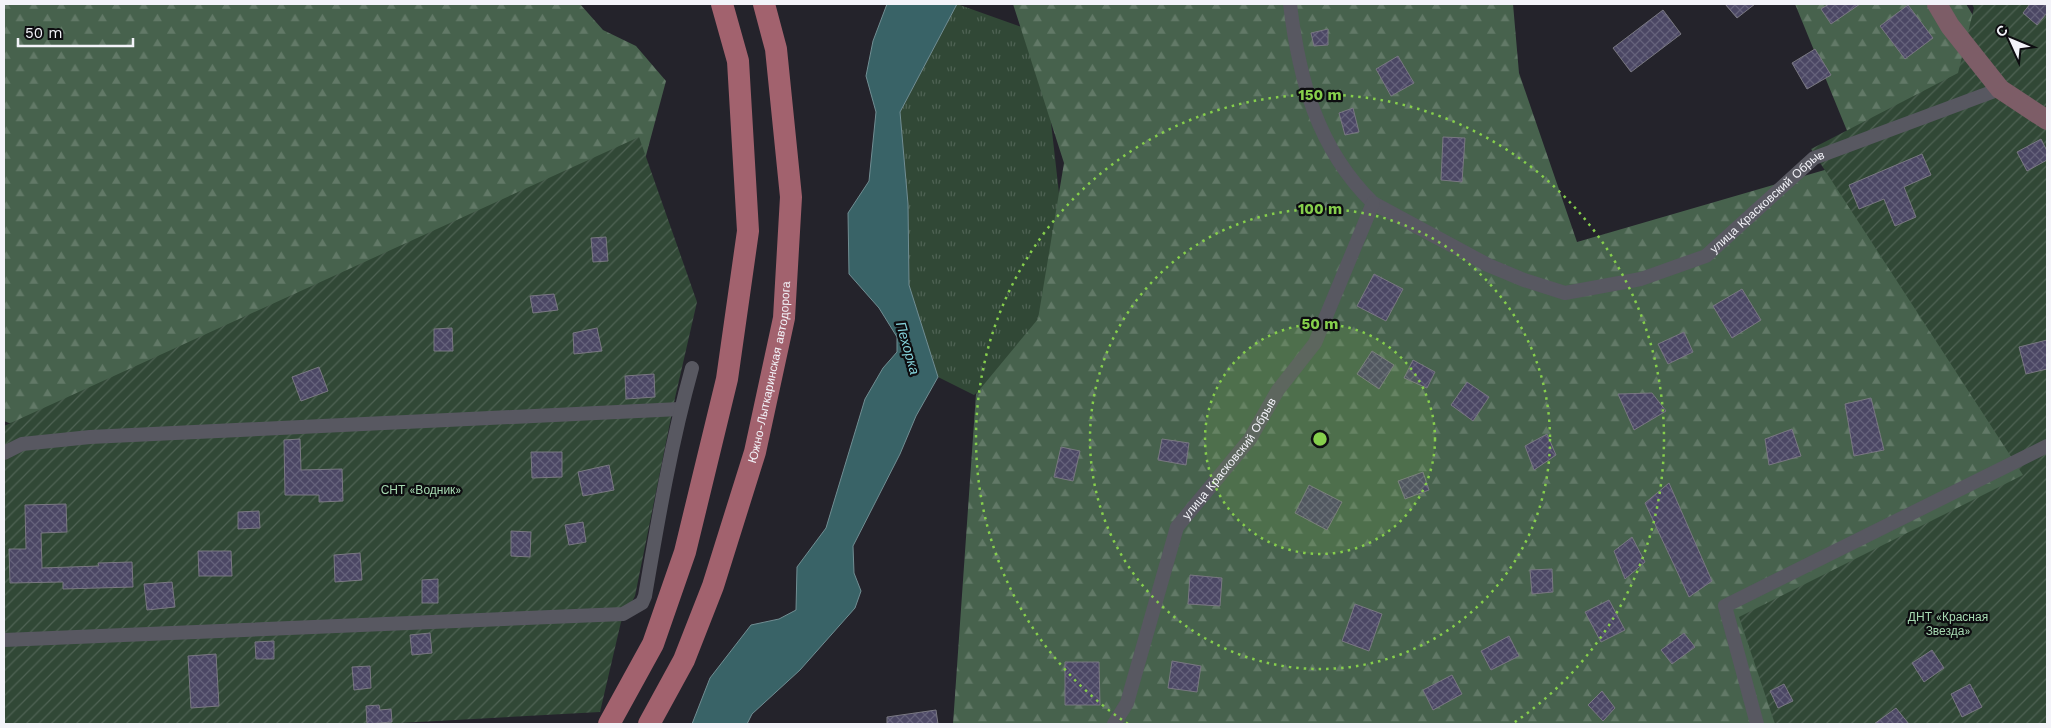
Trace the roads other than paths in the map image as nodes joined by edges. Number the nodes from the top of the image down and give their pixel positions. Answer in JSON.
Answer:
{"nodes":[{"id":1,"x":722,"y":4,"type":"edge"},
{"id":2,"x":764,"y":4,"type":"edge"},
{"id":3,"x":1290,"y":4,"type":"edge"},
{"id":4,"x":1937,"y":4,"type":"edge"},
{"id":5,"x":2000,"y":89,"type":"junction"},
{"id":6,"x":2047,"y":120,"type":"edge"},
{"id":7,"x":1373,"y":203,"type":"junction"},
{"id":8,"x":692,"y":368,"type":"dead end"},
{"id":9,"x":680,"y":409,"type":"junction"},
{"id":10,"x":2047,"y":446,"type":"edge"},
{"id":11,"x":4,"y":453,"type":"edge"},
{"id":12,"x":4,"y":640,"type":"edge"},
{"id":13,"x":609,"y":724,"type":"edge"},
{"id":14,"x":649,"y":724,"type":"edge"},
{"id":15,"x":1114,"y":724,"type":"edge"},
{"id":16,"x":1757,"y":724,"type":"edge"}],
"edges":[{"from":1,"to":13,"type":"main road"},
{"from":2,"to":14,"type":"main road","name":"Южно-Лыткаринская автодорога"},
{"from":3,"to":7,"type":"street","name":"улица Красковский Обрыв"},
{"from":4,"to":5,"type":"main road"},
{"from":5,"to":6,"type":"main road"},
{"from":5,"to":7,"type":"street","name":"улица Красковский Обрыв"},
{"from":7,"to":15,"type":"street","name":"улица Красковский Обрыв"},
{"from":8,"to":9,"type":"street"},
{"from":9,"to":11,"type":"street"},
{"from":9,"to":12,"type":"street"},
{"from":10,"to":16,"type":"street"}]}
